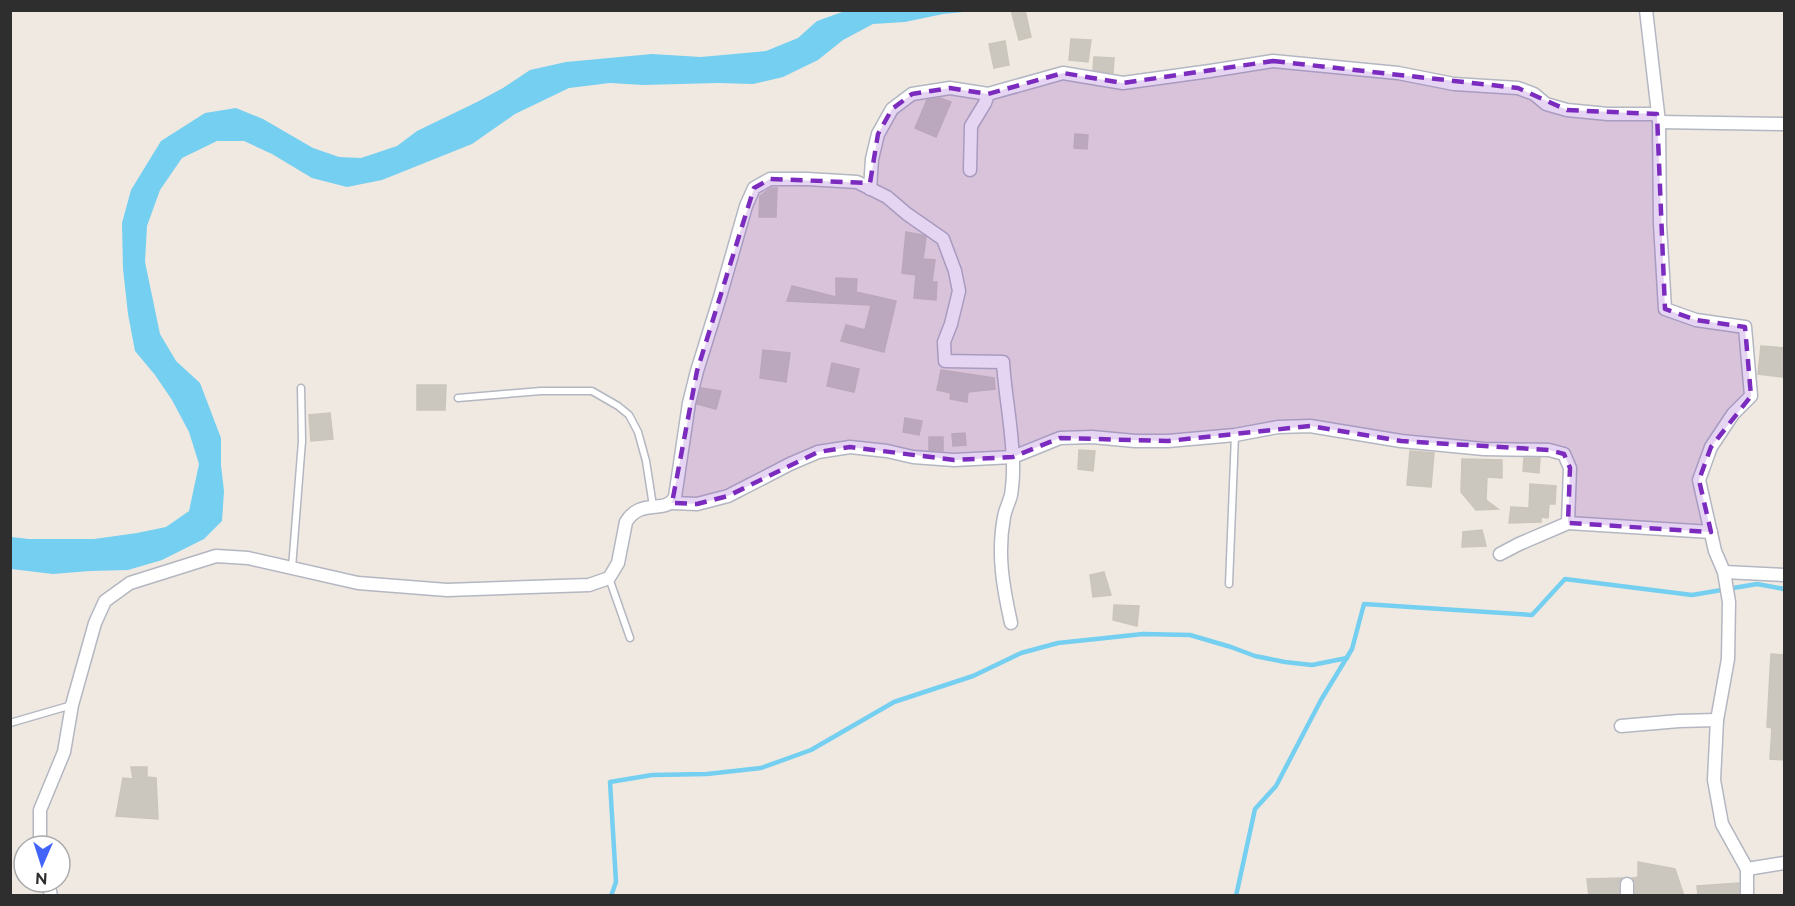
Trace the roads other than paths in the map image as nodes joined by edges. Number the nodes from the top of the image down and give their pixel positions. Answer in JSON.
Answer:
{"nodes":[{"id":1,"x":1646,"y":10,"type":"edge"},
{"id":2,"x":988,"y":93,"type":"junction"},
{"id":3,"x":1658,"y":118,"type":"junction"},
{"id":4,"x":1785,"y":124,"type":"edge"},
{"id":5,"x":970,"y":170,"type":"dead end"},
{"id":6,"x":870,"y":189,"type":"junction"},
{"id":7,"x":301,"y":388,"type":"dead end"},
{"id":8,"x":458,"y":398,"type":"dead end"},
{"id":9,"x":1235,"y":435,"type":"junction"},
{"id":10,"x":1013,"y":457,"type":"junction"},
{"id":11,"x":672,"y":503,"type":"junction"},
{"id":12,"x":653,"y":506,"type":"junction"},
{"id":13,"x":1568,"y":523,"type":"junction"},
{"id":14,"x":1710,"y":532,"type":"junction"},
{"id":15,"x":1500,"y":554,"type":"dead end"},
{"id":16,"x":292,"y":567,"type":"junction"},
{"id":17,"x":1785,"y":575,"type":"edge"},
{"id":18,"x":609,"y":578,"type":"junction"},
{"id":19,"x":1725,"y":578,"type":"junction"},
{"id":20,"x":1229,"y":584,"type":"dead end"},
{"id":21,"x":1011,"y":623,"type":"dead end"},
{"id":22,"x":630,"y":638,"type":"dead end"},
{"id":23,"x":72,"y":705,"type":"junction"},
{"id":24,"x":1717,"y":720,"type":"junction"},
{"id":25,"x":10,"y":723,"type":"edge"},
{"id":26,"x":1621,"y":726,"type":"dead end"},
{"id":27,"x":40,"y":834,"type":"edge"},
{"id":28,"x":1785,"y":863,"type":"edge"},
{"id":29,"x":1747,"y":869,"type":"junction"},
{"id":30,"x":1747,"y":896,"type":"edge"}],
"edges":[{"from":1,"to":3,"type":"street"},
{"from":2,"to":3,"type":"street"},
{"from":2,"to":5,"type":"street"},
{"from":2,"to":6,"type":"street"},
{"from":3,"to":4,"type":"street"},
{"from":3,"to":14,"type":"street"},
{"from":6,"to":10,"type":"street"},
{"from":6,"to":11,"type":"street"},
{"from":7,"to":16,"type":"lane"},
{"from":8,"to":12,"type":"lane"},
{"from":9,"to":10,"type":"street"},
{"from":9,"to":13,"type":"street"},
{"from":9,"to":20,"type":"lane"},
{"from":10,"to":11,"type":"street"},
{"from":10,"to":21,"type":"street"},
{"from":11,"to":12,"type":"street"},
{"from":12,"to":18,"type":"street"},
{"from":13,"to":14,"type":"street"},
{"from":13,"to":15,"type":"street"},
{"from":14,"to":19,"type":"street"},
{"from":16,"to":18,"type":"street"},
{"from":16,"to":23,"type":"street"},
{"from":17,"to":19,"type":"street"},
{"from":18,"to":22,"type":"lane"},
{"from":19,"to":24,"type":"street"},
{"from":23,"to":25,"type":"lane"},
{"from":23,"to":27,"type":"street"},
{"from":24,"to":26,"type":"street"},
{"from":24,"to":29,"type":"street"},
{"from":28,"to":29,"type":"street"},
{"from":29,"to":30,"type":"street"}]}
